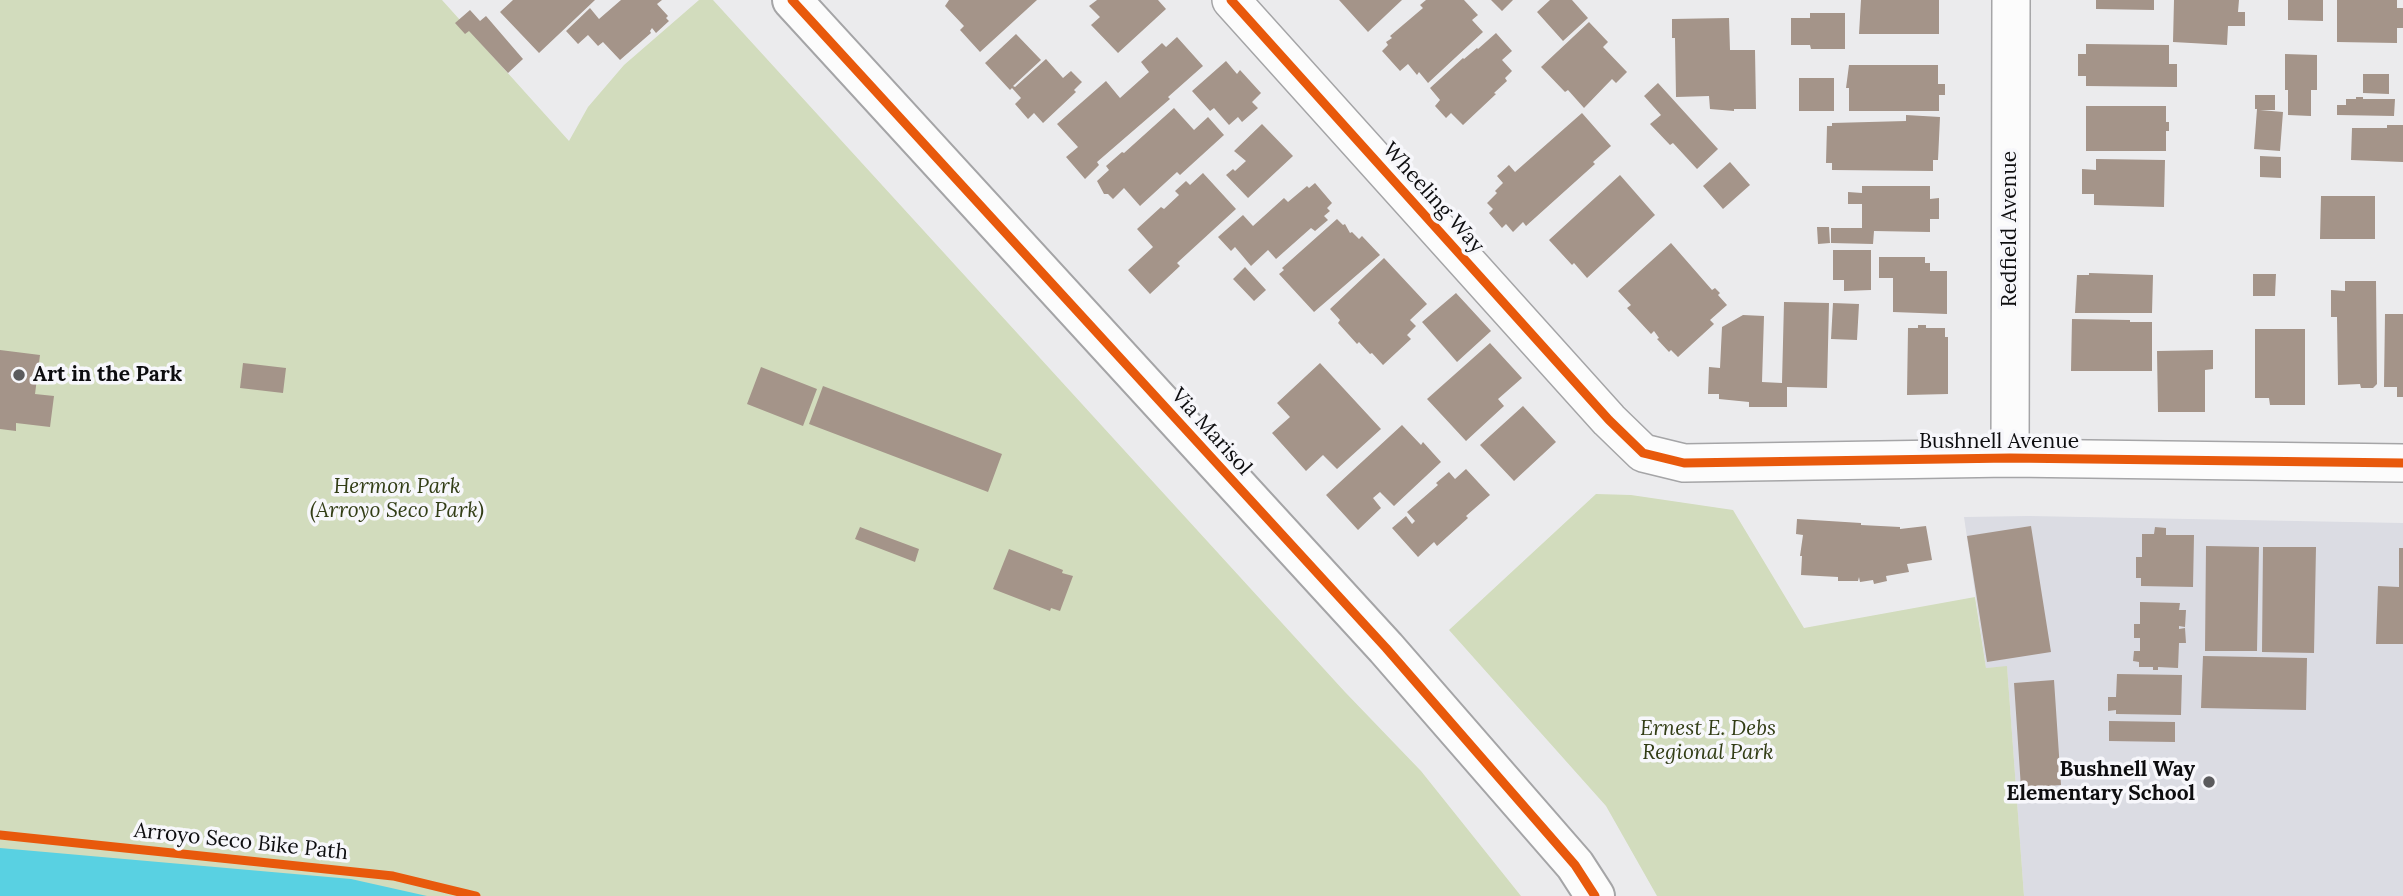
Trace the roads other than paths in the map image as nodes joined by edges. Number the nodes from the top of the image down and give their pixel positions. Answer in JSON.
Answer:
{"nodes":[{"id":1,"x":792,"y":0,"type":"edge"},
{"id":2,"x":1231,"y":0,"type":"edge"},
{"id":3,"x":2011,"y":0,"type":"edge"},
{"id":4,"x":1609,"y":420,"type":"joint"},
{"id":5,"x":2010,"y":458,"type":"junction"},
{"id":6,"x":2403,"y":463,"type":"edge"},
{"id":7,"x":1595,"y":896,"type":"edge"}],
"edges":[{"from":1,"to":7,"type":"street","name":"Via Marisol"},
{"from":2,"to":4,"type":"street","name":"Wheeling Way"},
{"from":3,"to":5,"type":"street","name":"Redfield Avenue"},
{"from":4,"to":5,"type":"street","name":"Bushnell Avenue"},
{"from":5,"to":6,"type":"street","name":"Bushnell Avenue"}]}
